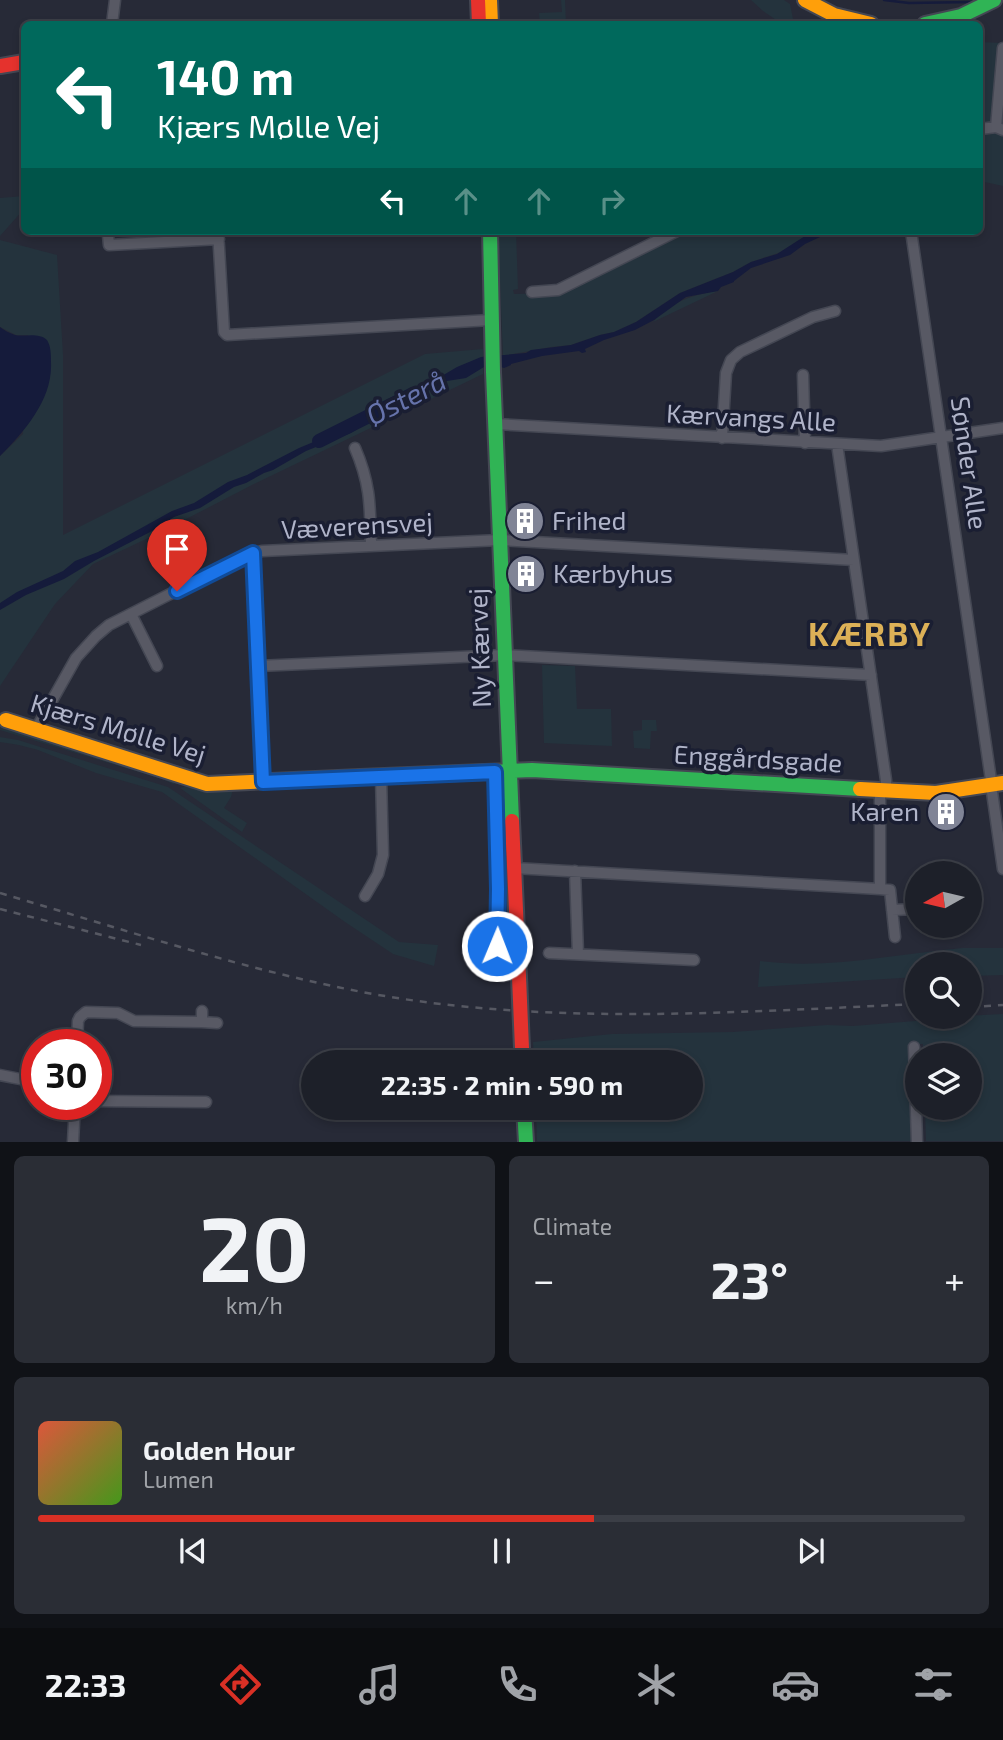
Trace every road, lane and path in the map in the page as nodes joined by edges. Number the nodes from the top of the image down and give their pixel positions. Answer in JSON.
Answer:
{"nodes":[{"id":1,"x":114,"y":0,"type":"edge"},
{"id":2,"x":478,"y":0,"type":"edge"},
{"id":3,"x":490,"y":0,"type":"edge"},
{"id":4,"x":805,"y":0,"type":"edge"},
{"id":5,"x":994,"y":0,"type":"edge"},
{"id":6,"x":112,"y":21,"type":"edge"},
{"id":7,"x":479,"y":21,"type":"edge"},
{"id":8,"x":491,"y":21,"type":"edge"},
{"id":9,"x":859,"y":21,"type":"edge"},
{"id":10,"x":943,"y":21,"type":"edge"},
{"id":11,"x":1003,"y":48,"type":"edge"},
{"id":12,"x":21,"y":62,"type":"edge"},
{"id":13,"x":0,"y":66,"type":"edge"},
{"id":14,"x":999,"y":129,"type":"edge"},
{"id":15,"x":108,"y":235,"type":"dead end"},
{"id":16,"x":219,"y":235,"type":"edge"},
{"id":17,"x":490,"y":235,"type":"edge"},
{"id":18,"x":912,"y":235,"type":"edge"},
{"id":19,"x":657,"y":236,"type":"edge"},
{"id":20,"x":532,"y":292,"type":"dead end"},
{"id":21,"x":835,"y":312,"type":"dead end"},
{"id":22,"x":491,"y":320,"type":"junction"},
{"id":23,"x":803,"y":375,"type":"dead end"},
{"id":24,"x":495,"y":424,"type":"junction"},
{"id":25,"x":1003,"y":428,"type":"edge"},
{"id":26,"x":722,"y":438,"type":"junction"},
{"id":27,"x":941,"y":438,"type":"junction"},
{"id":28,"x":805,"y":443,"type":"junction"},
{"id":29,"x":837,"y":444,"type":"junction"},
{"id":30,"x":355,"y":448,"type":"dead end"},
{"id":31,"x":500,"y":540,"type":"junction"},
{"id":32,"x":371,"y":547,"type":"junction"},
{"id":33,"x":253,"y":553,"type":"junction"},
{"id":34,"x":854,"y":560,"type":"junction"},
{"id":35,"x":131,"y":614,"type":"junction"},
{"id":36,"x":505,"y":655,"type":"junction"},
{"id":37,"x":157,"y":666,"type":"dead end"},
{"id":38,"x":258,"y":666,"type":"junction"},
{"id":39,"x":870,"y":675,"type":"junction"},
{"id":40,"x":6,"y":720,"type":"dead end"},
{"id":41,"x":36,"y":729,"type":"junction"},
{"id":42,"x":510,"y":771,"type":"junction"},
{"id":43,"x":495,"y":772,"type":"junction"},
{"id":44,"x":381,"y":777,"type":"junction"},
{"id":45,"x":263,"y":782,"type":"junction"},
{"id":46,"x":995,"y":783,"type":"edge"},
{"id":47,"x":883,"y":790,"type":"junction"},
{"id":48,"x":514,"y":867,"type":"junction"},
{"id":49,"x":1003,"y":869,"type":"edge"},
{"id":50,"x":575,"y":871,"type":"junction"},
{"id":51,"x":880,"y":889,"type":"junction"},
{"id":52,"x":365,"y":896,"type":"dead end"},
{"id":53,"x":905,"y":909,"type":"edge"},
{"id":54,"x":892,"y":910,"type":"junction"},
{"id":55,"x":895,"y":937,"type":"dead end"},
{"id":56,"x":491,"y":946,"type":"dead end"},
{"id":57,"x":549,"y":953,"type":"dead end"},
{"id":58,"x":578,"y":954,"type":"junction"},
{"id":59,"x":694,"y":960,"type":"dead end"},
{"id":60,"x":202,"y":1011,"type":"dead end"},
{"id":61,"x":202,"y":1023,"type":"junction"},
{"id":62,"x":217,"y":1023,"type":"dead end"},
{"id":63,"x":78,"y":1029,"type":"edge"},
{"id":64,"x":523,"y":1050,"type":"edge"},
{"id":65,"x":0,"y":1075,"type":"edge"},
{"id":66,"x":20,"y":1079,"type":"dead end"},
{"id":67,"x":112,"y":1101,"type":"edge"},
{"id":68,"x":206,"y":1102,"type":"dead end"},
{"id":69,"x":74,"y":1120,"type":"edge"},
{"id":70,"x":525,"y":1120,"type":"edge"},
{"id":71,"x":916,"y":1120,"type":"edge"},
{"id":72,"x":73,"y":1142,"type":"edge"},
{"id":73,"x":526,"y":1142,"type":"edge"},
{"id":74,"x":917,"y":1142,"type":"edge"}],
"edges":[{"from":1,"to":6,"type":"street"},
{"from":2,"to":7,"type":"street"},
{"from":3,"to":8,"type":"street"},
{"from":4,"to":9,"type":"street"},
{"from":5,"to":10,"type":"street"},
{"from":11,"to":14,"type":"street"},
{"from":12,"to":13,"type":"street"},
{"from":15,"to":16,"type":"street"},
{"from":16,"to":22,"type":"street"},
{"from":17,"to":22,"type":"street","name":"Ny Kærvej"},
{"from":18,"to":27,"type":"street","name":"Sønder Alle"},
{"from":19,"to":20,"type":"street"},
{"from":21,"to":26,"type":"street"},
{"from":22,"to":24,"type":"street","name":"Ny Kærvej"},
{"from":23,"to":28,"type":"street"},
{"from":24,"to":26,"type":"street","name":"Kærvangs Alle"},
{"from":24,"to":31,"type":"street","name":"Ny Kærvej"},
{"from":25,"to":27,"type":"street","name":"Kærvangs Alle"},
{"from":26,"to":28,"type":"street","name":"Kærvangs Alle"},
{"from":27,"to":29,"type":"street","name":"Kærvangs Alle"},
{"from":27,"to":46,"type":"street","name":"Sønder Alle"},
{"from":28,"to":29,"type":"street","name":"Kærvangs Alle"},
{"from":29,"to":34,"type":"street"},
{"from":30,"to":32,"type":"street"},
{"from":31,"to":32,"type":"street","name":"Væverensvej"},
{"from":31,"to":34,"type":"street","name":"Væverensvej"},
{"from":31,"to":36,"type":"street","name":"Ny Kærvej"},
{"from":32,"to":33,"type":"street","name":"Væverensvej"},
{"from":33,"to":35,"type":"street","name":"Væverensvej"},
{"from":33,"to":38,"type":"street"},
{"from":34,"to":39,"type":"street"},
{"from":35,"to":37,"type":"street"},
{"from":35,"to":41,"type":"street","name":"Væverensvej"},
{"from":36,"to":38,"type":"street"},
{"from":36,"to":39,"type":"street"},
{"from":36,"to":42,"type":"street","name":"Ny Kærvej"},
{"from":38,"to":45,"type":"street"},
{"from":39,"to":47,"type":"street"},
{"from":40,"to":41,"type":"street","name":"Kjærs Mølle Vej"},
{"from":41,"to":45,"type":"street","name":"Kjærs Mølle Vej"},
{"from":42,"to":43,"type":"street","name":"Kjærs Mølle Vej"},
{"from":42,"to":47,"type":"street","name":"Enggårdsgade"},
{"from":42,"to":48,"type":"street","name":"Ny Kærvej"},
{"from":43,"to":44,"type":"street","name":"Kjærs Mølle Vej"},
{"from":43,"to":56,"type":"street"},
{"from":44,"to":45,"type":"street","name":"Kjærs Mølle Vej"},
{"from":44,"to":52,"type":"street"},
{"from":46,"to":47,"type":"street","name":"Enggårdsgade"},
{"from":46,"to":49,"type":"street","name":"Sønder Alle"},
{"from":47,"to":51,"type":"street"},
{"from":48,"to":50,"type":"street"},
{"from":48,"to":64,"type":"street","name":"Ny Kærvej","bridge":true},
{"from":50,"to":51,"type":"street"},
{"from":50,"to":58,"type":"street"},
{"from":51,"to":54,"type":"street"},
{"from":53,"to":54,"type":"street"},
{"from":54,"to":55,"type":"street"},
{"from":57,"to":58,"type":"street"},
{"from":58,"to":59,"type":"street"},
{"from":60,"to":61,"type":"street"},
{"from":61,"to":62,"type":"street"},
{"from":61,"to":63,"type":"street"},
{"from":65,"to":66,"type":"street"},
{"from":67,"to":68,"type":"street"},
{"from":69,"to":72,"type":"street"},
{"from":70,"to":73,"type":"street"},
{"from":71,"to":74,"type":"street"}]}
